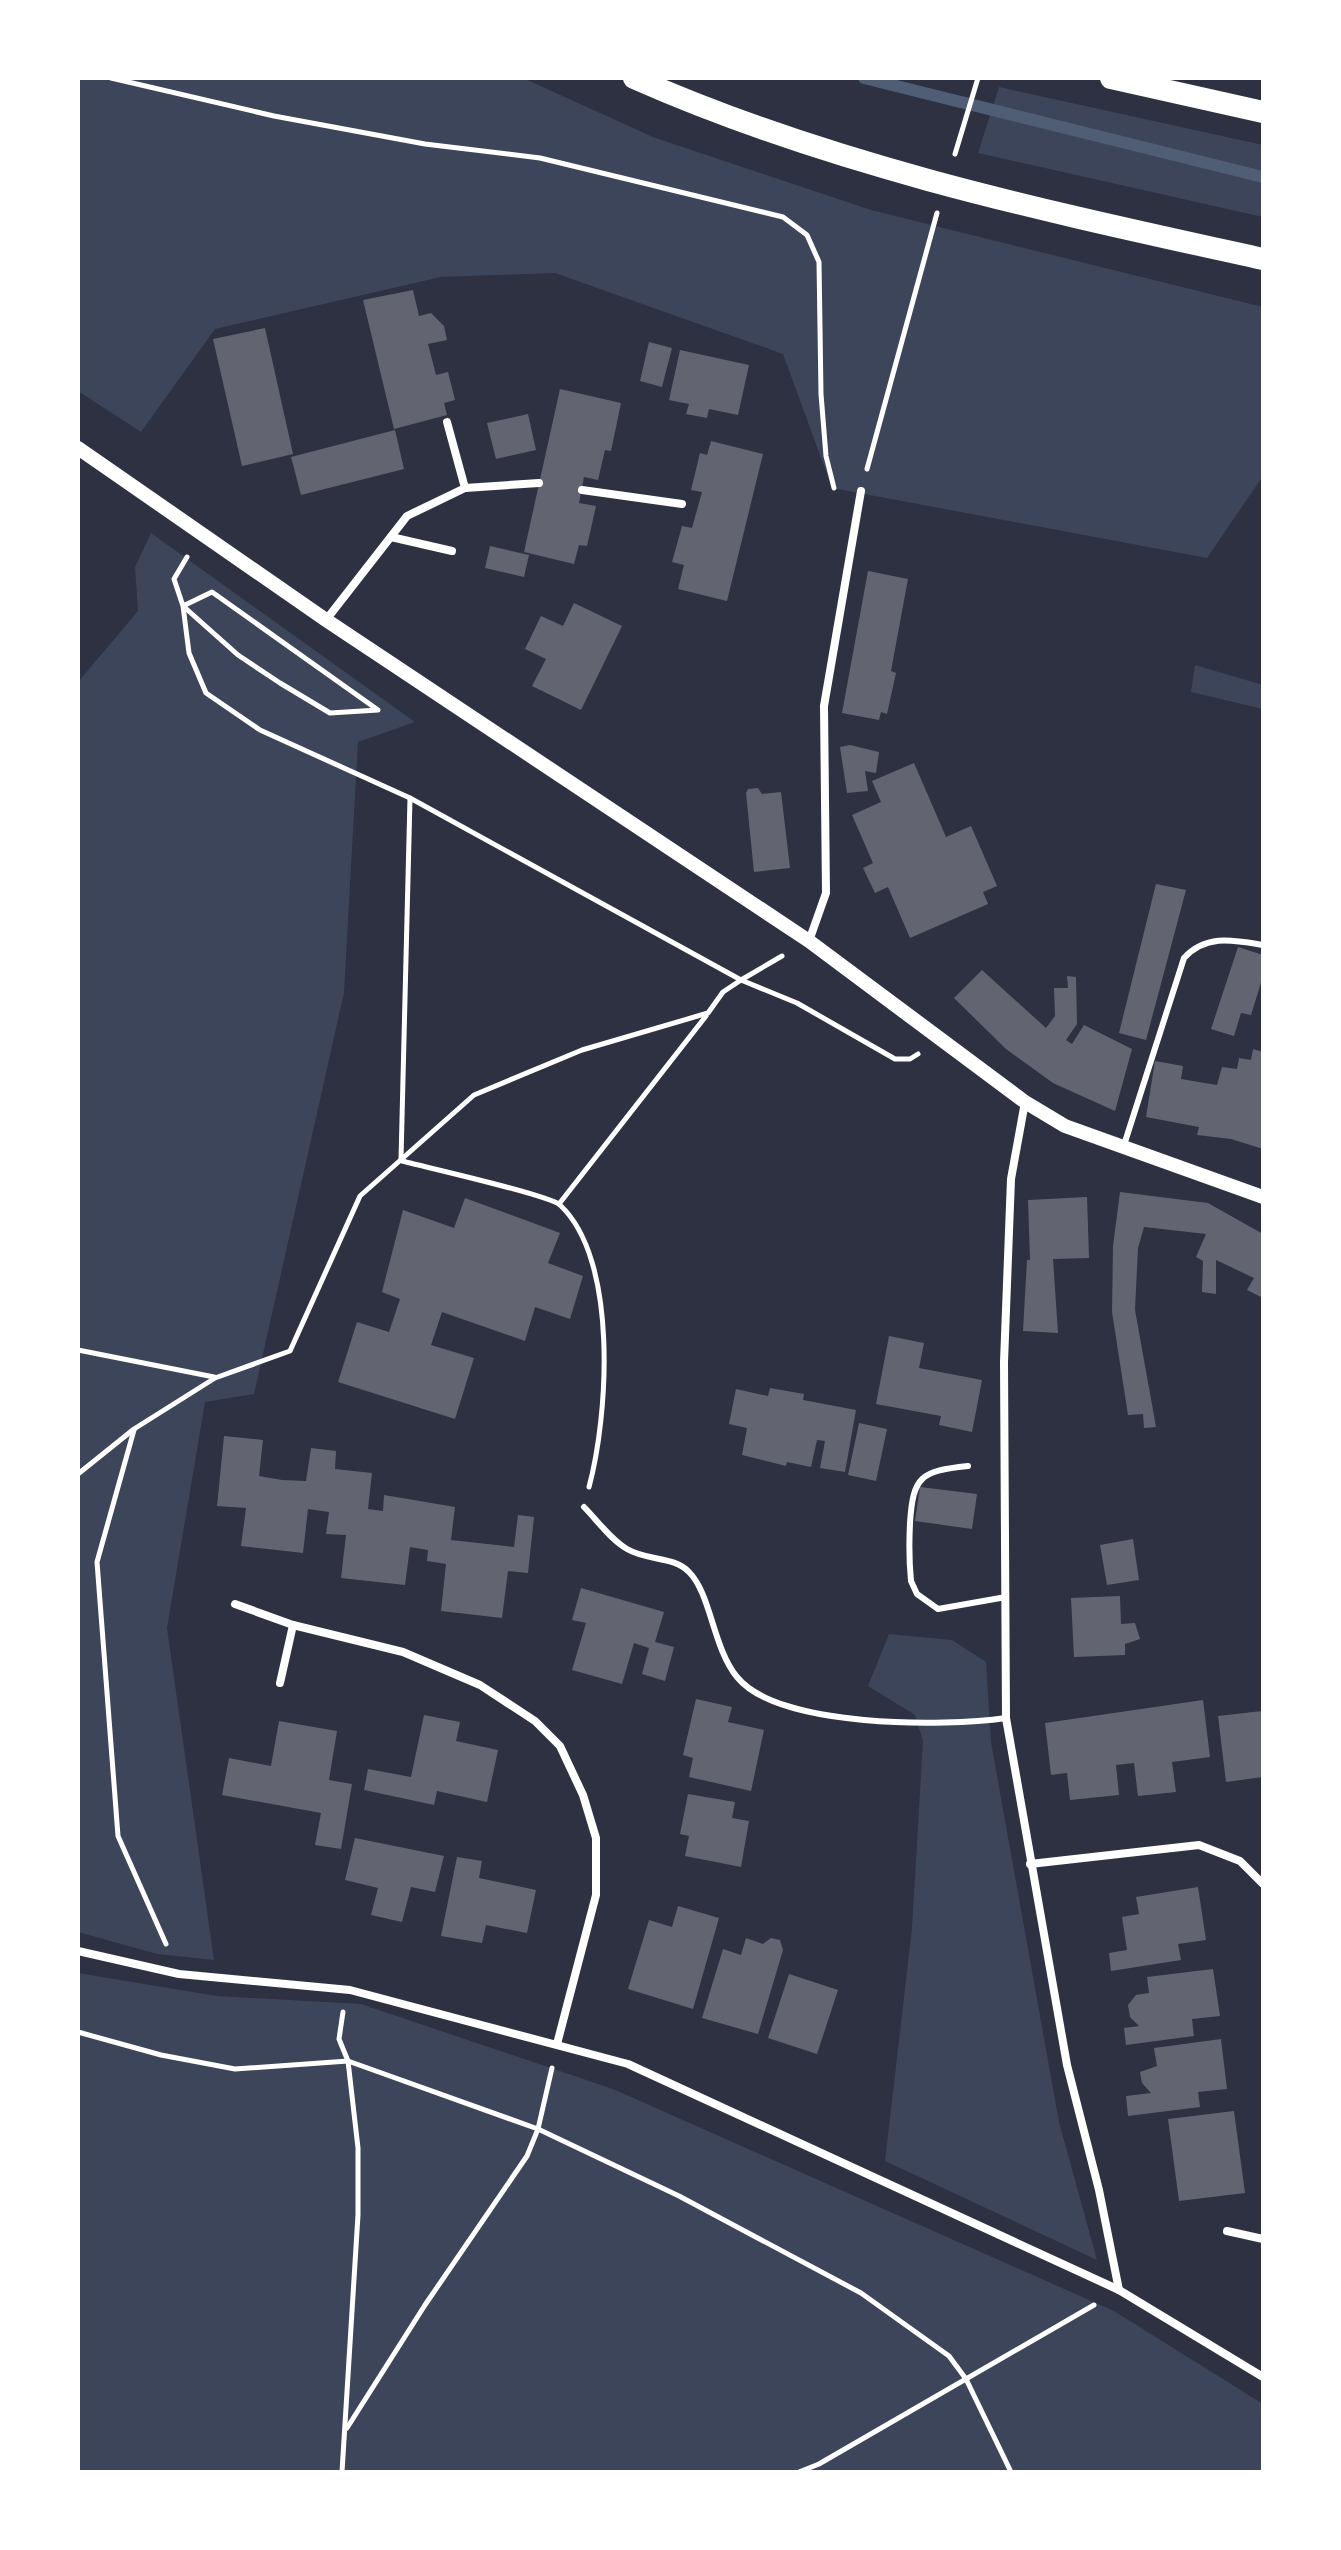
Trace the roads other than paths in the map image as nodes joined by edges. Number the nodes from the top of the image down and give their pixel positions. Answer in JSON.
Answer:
{"nodes":[{"id":1,"x":634,"y":78,"type":"edge"},
{"id":2,"x":1111,"y":78,"type":"edge"},
{"id":3,"x":1263,"y":112,"type":"edge"},
{"id":4,"x":1263,"y":259,"type":"edge"},
{"id":5,"x":447,"y":422,"type":"dead end"},
{"id":6,"x":78,"y":448,"type":"edge"},
{"id":7,"x":539,"y":483,"type":"dead end"},
{"id":8,"x":465,"y":488,"type":"junction"},
{"id":9,"x":582,"y":490,"type":"dead end"},
{"id":10,"x":861,"y":491,"type":"road end"},
{"id":11,"x":682,"y":504,"type":"dead end"},
{"id":12,"x":391,"y":537,"type":"junction"},
{"id":13,"x":452,"y":551,"type":"dead end"},
{"id":14,"x":326,"y":620,"type":"junction"},
{"id":15,"x":809,"y":941,"type":"junction"},
{"id":16,"x":1263,"y":945,"type":"edge"},
{"id":17,"x":1025,"y":1102,"type":"junction"},
{"id":18,"x":1123,"y":1149,"type":"junction"},
{"id":19,"x":1263,"y":1197,"type":"edge"},
{"id":20,"x":968,"y":1466,"type":"dead end"},
{"id":21,"x":584,"y":1507,"type":"road end"},
{"id":22,"x":1006,"y":1597,"type":"junction"},
{"id":23,"x":235,"y":1604,"type":"dead end"},
{"id":24,"x":293,"y":1625,"type":"junction"},
{"id":25,"x":280,"y":1683,"type":"dead end"},
{"id":26,"x":1006,"y":1718,"type":"junction"},
{"id":27,"x":1030,"y":1864,"type":"junction"},
{"id":28,"x":1263,"y":1884,"type":"edge"},
{"id":29,"x":78,"y":1951,"type":"edge"},
{"id":30,"x":557,"y":2044,"type":"junction"},
{"id":31,"x":1227,"y":2231,"type":"dead end"},
{"id":32,"x":1263,"y":2239,"type":"edge"},
{"id":33,"x":1119,"y":2290,"type":"junction"},
{"id":34,"x":1263,"y":2377,"type":"edge"}],
"edges":[{"from":1,"to":4,"type":"highway"},
{"from":2,"to":3,"type":"highway"},
{"from":5,"to":8,"type":"street"},
{"from":6,"to":14,"type":"street"},
{"from":7,"to":8,"type":"street"},
{"from":8,"to":12,"type":"street"},
{"from":9,"to":11,"type":"street"},
{"from":10,"to":15,"type":"street"},
{"from":12,"to":13,"type":"street"},
{"from":12,"to":14,"type":"street"},
{"from":14,"to":15,"type":"street"},
{"from":15,"to":17,"type":"street"},
{"from":16,"to":18,"type":"lane"},
{"from":17,"to":18,"type":"street"},
{"from":17,"to":22,"type":"street"},
{"from":18,"to":19,"type":"street"},
{"from":20,"to":22,"type":"lane"},
{"from":21,"to":26,"type":"lane"},
{"from":22,"to":26,"type":"street"},
{"from":23,"to":24,"type":"street"},
{"from":24,"to":25,"type":"street"},
{"from":24,"to":30,"type":"street"},
{"from":26,"to":27,"type":"street"},
{"from":27,"to":28,"type":"street"},
{"from":27,"to":33,"type":"street"},
{"from":29,"to":30,"type":"street"},
{"from":30,"to":33,"type":"street"},
{"from":31,"to":32,"type":"street"},
{"from":33,"to":34,"type":"street"}]}
